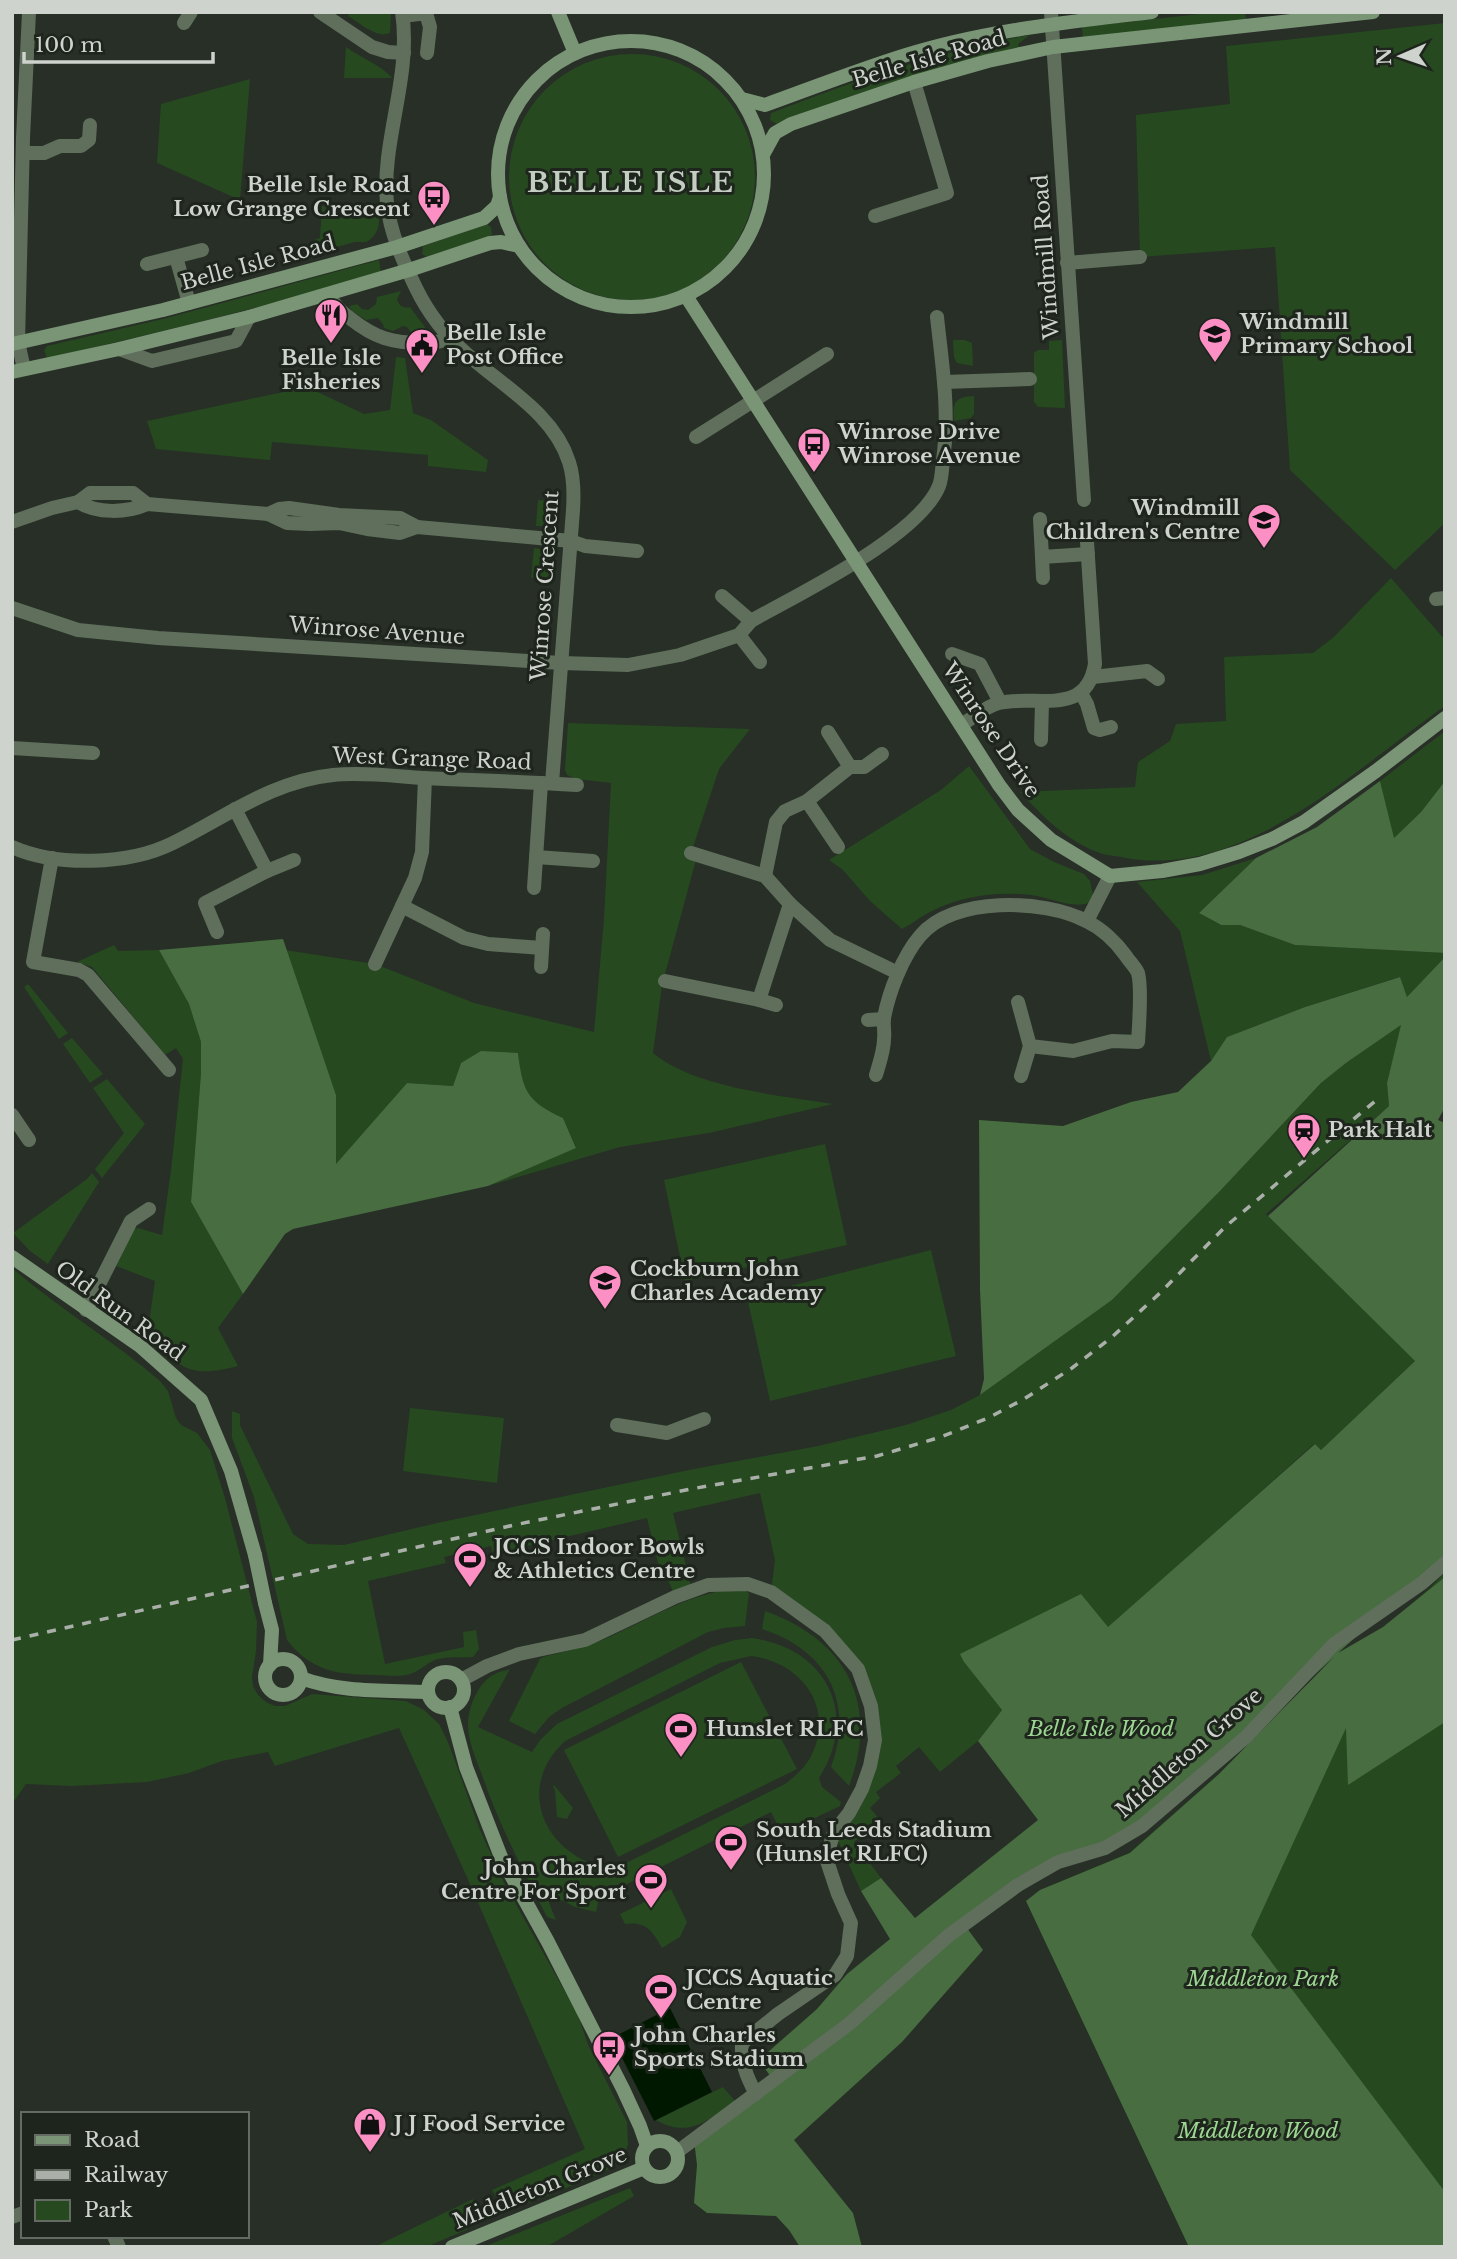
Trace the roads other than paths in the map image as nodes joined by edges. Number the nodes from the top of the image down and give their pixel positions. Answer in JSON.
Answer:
{"nodes":[{"id":1,"x":29,"y":12,"type":"edge"},
{"id":2,"x":320,"y":12,"type":"edge"},
{"id":3,"x":558,"y":12,"type":"edge"},
{"id":4,"x":1153,"y":12,"type":"edge"},
{"id":5,"x":1373,"y":12,"type":"edge"},
{"id":6,"x":402,"y":14,"type":"edge"},
{"id":7,"x":1051,"y":18,"type":"edge"},
{"id":8,"x":1053,"y":47,"type":"junction"},
{"id":9,"x":404,"y":53,"type":"junction"},
{"id":10,"x":427,"y":53,"type":"dead end"},
{"id":11,"x":575,"y":53,"type":"junction"},
{"id":12,"x":914,"y":82,"type":"junction"},
{"id":13,"x":742,"y":99,"type":"junction"},
{"id":14,"x":90,"y":125,"type":"dead end"},
{"id":15,"x":19,"y":142,"type":"edge"},
{"id":16,"x":764,"y":153,"type":"junction"},
{"id":17,"x":500,"y":197,"type":"junction"},
{"id":18,"x":875,"y":216,"type":"dead end"},
{"id":19,"x":519,"y":246,"type":"junction"},
{"id":20,"x":397,"y":247,"type":"junction"},
{"id":21,"x":202,"y":250,"type":"dead end"},
{"id":22,"x":176,"y":257,"type":"junction"},
{"id":23,"x":1140,"y":257,"type":"dead end"},
{"id":24,"x":1068,"y":263,"type":"junction"},
{"id":25,"x":148,"y":264,"type":"dead end"},
{"id":26,"x":409,"y":270,"type":"junction"},
{"id":27,"x":329,"y":294,"type":"junction"},
{"id":28,"x":686,"y":296,"type":"junction"},
{"id":29,"x":189,"y":303,"type":"junction"},
{"id":30,"x":937,"y":317,"type":"dead end"},
{"id":31,"x":450,"y":337,"type":"junction"},
{"id":32,"x":15,"y":343,"type":"edge"},
{"id":33,"x":827,"y":354,"type":"dead end"},
{"id":34,"x":18,"y":370,"type":"edge"},
{"id":35,"x":1030,"y":379,"type":"dead end"},
{"id":36,"x":944,"y":382,"type":"junction"},
{"id":37,"x":753,"y":401,"type":"junction"},
{"id":38,"x":696,"y":438,"type":"dead end"},
{"id":39,"x":1084,"y":500,"type":"dead end"},
{"id":40,"x":1040,"y":519,"type":"dead end"},
{"id":41,"x":12,"y":522,"type":"edge"},
{"id":42,"x":571,"y":541,"type":"junction"},
{"id":43,"x":637,"y":551,"type":"dead end"},
{"id":44,"x":1042,"y":557,"type":"junction"},
{"id":45,"x":856,"y":562,"type":"junction"},
{"id":46,"x":1043,"y":578,"type":"dead end"},
{"id":47,"x":722,"y":596,"type":"dead end"},
{"id":48,"x":12,"y":608,"type":"edge"},
{"id":49,"x":751,"y":621,"type":"junction"},
{"id":50,"x":739,"y":635,"type":"junction"},
{"id":51,"x":952,"y":654,"type":"dead end"},
{"id":52,"x":760,"y":662,"type":"dead end"},
{"id":53,"x":561,"y":663,"type":"junction"},
{"id":54,"x":1093,"y":677,"type":"junction"},
{"id":55,"x":1158,"y":679,"type":"dead end"},
{"id":56,"x":1081,"y":693,"type":"junction"},
{"id":57,"x":1000,"y":702,"type":"junction"},
{"id":58,"x":1042,"y":702,"type":"junction"},
{"id":59,"x":1445,"y":718,"type":"edge"},
{"id":60,"x":961,"y":725,"type":"junction"},
{"id":61,"x":1111,"y":727,"type":"dead end"},
{"id":62,"x":828,"y":732,"type":"dead end"},
{"id":63,"x":1041,"y":740,"type":"dead end"},
{"id":64,"x":12,"y":748,"type":"edge"},
{"id":65,"x":93,"y":753,"type":"dead end"},
{"id":66,"x":882,"y":754,"type":"dead end"},
{"id":67,"x":850,"y":767,"type":"junction"},
{"id":68,"x":425,"y":778,"type":"junction"},
{"id":69,"x":547,"y":783,"type":"junction"},
{"id":70,"x":577,"y":785,"type":"dead end"},
{"id":71,"x":807,"y":801,"type":"junction"},
{"id":72,"x":235,"y":809,"type":"junction"},
{"id":73,"x":12,"y":847,"type":"edge"},
{"id":74,"x":838,"y":847,"type":"dead end"},
{"id":75,"x":691,"y":853,"type":"dead end"},
{"id":76,"x":536,"y":857,"type":"junction"},
{"id":77,"x":52,"y":858,"type":"junction"},
{"id":78,"x":294,"y":860,"type":"dead end"},
{"id":79,"x":593,"y":861,"type":"dead end"},
{"id":80,"x":267,"y":871,"type":"junction"},
{"id":81,"x":765,"y":876,"type":"junction"},
{"id":82,"x":1110,"y":876,"type":"junction"},
{"id":83,"x":534,"y":888,"type":"dead end"},
{"id":84,"x":790,"y":904,"type":"junction"},
{"id":85,"x":402,"y":906,"type":"junction"},
{"id":86,"x":1087,"y":921,"type":"junction"},
{"id":87,"x":217,"y":932,"type":"dead end"},
{"id":88,"x":375,"y":964,"type":"dead end"},
{"id":89,"x":541,"y":967,"type":"dead end"},
{"id":90,"x":898,"y":973,"type":"junction"},
{"id":91,"x":665,"y":981,"type":"dead end"},
{"id":92,"x":759,"y":1000,"type":"junction"},
{"id":93,"x":1018,"y":1002,"type":"dead end"},
{"id":94,"x":776,"y":1005,"type":"dead end"},
{"id":95,"x":884,"y":1019,"type":"junction"},
{"id":96,"x":867,"y":1020,"type":"dead end"},
{"id":97,"x":1030,"y":1046,"type":"junction"},
{"id":98,"x":169,"y":1070,"type":"dead end"},
{"id":99,"x":876,"y":1075,"type":"dead end"},
{"id":100,"x":1021,"y":1076,"type":"dead end"},
{"id":101,"x":12,"y":1115,"type":"edge"},
{"id":102,"x":29,"y":1140,"type":"dead end"},
{"id":103,"x":149,"y":1209,"type":"dead end"},
{"id":104,"x":12,"y":1257,"type":"edge"},
{"id":105,"x":86,"y":1310,"type":"junction"},
{"id":106,"x":704,"y":1419,"type":"dead end"},
{"id":107,"x":617,"y":1426,"type":"dead end"},
{"id":108,"x":1445,"y":1563,"type":"edge"},
{"id":109,"x":272,"y":1630,"type":"junction"},
{"id":110,"x":290,"y":1661,"type":"junction"},
{"id":111,"x":270,"y":1665,"type":"junction"},
{"id":112,"x":301,"y":1678,"type":"junction"},
{"id":113,"x":461,"y":1680,"type":"junction"},
{"id":114,"x":428,"y":1692,"type":"junction"},
{"id":115,"x":450,"y":1707,"type":"junction"},
{"id":116,"x":756,"y":2094,"type":"junction"},
{"id":117,"x":647,"y":2146,"type":"junction"},
{"id":118,"x":677,"y":2152,"type":"junction"},
{"id":119,"x":644,"y":2168,"type":"junction"},
{"id":120,"x":452,"y":2247,"type":"edge"}],
"edges":[{"from":1,"to":15,"type":"street"},
{"from":2,"to":9,"type":"street"},
{"from":3,"to":11,"type":"street"},
{"from":4,"to":7,"type":"street","name":"Belle Isle Road"},
{"from":5,"to":8,"type":"street","name":"Belle Isle Road"},
{"from":6,"to":9,"type":"street","name":"Winrose Crescent"},
{"from":6,"to":10,"type":"street"},
{"from":7,"to":8,"type":"street","name":"Windmill Road"},
{"from":7,"to":13,"type":"street","name":"Belle Isle Road"},
{"from":8,"to":12,"type":"street","name":"Belle Isle Road"},
{"from":8,"to":24,"type":"street","name":"Windmill Road"},
{"from":9,"to":20,"type":"street","name":"Winrose Crescent"},
{"from":11,"to":13,"type":"street"},
{"from":11,"to":17,"type":"street"},
{"from":12,"to":16,"type":"street","name":"Belle Isle Road"},
{"from":12,"to":18,"type":"street"},
{"from":13,"to":16,"type":"street"},
{"from":14,"to":15,"type":"street"},
{"from":15,"to":32,"type":"street"},
{"from":16,"to":28,"type":"street"},
{"from":17,"to":19,"type":"street"},
{"from":17,"to":20,"type":"street","name":"Belle Isle Road"},
{"from":19,"to":26,"type":"street"},
{"from":19,"to":28,"type":"street"},
{"from":20,"to":26,"type":"street","name":"Winrose Crescent"},
{"from":20,"to":29,"type":"street","name":"Belle Isle Road"},
{"from":21,"to":22,"type":"street"},
{"from":22,"to":25,"type":"street"},
{"from":22,"to":29,"type":"street"},
{"from":23,"to":24,"type":"street"},
{"from":24,"to":39,"type":"street","name":"Windmill Road"},
{"from":26,"to":27,"type":"street"},
{"from":26,"to":31,"type":"street","name":"Winrose Crescent"},
{"from":27,"to":31,"type":"street"},
{"from":27,"to":34,"type":"street"},
{"from":28,"to":37,"type":"street","name":"Winrose Drive"},
{"from":29,"to":32,"type":"street","name":"Belle Isle Road"},
{"from":30,"to":36,"type":"street"},
{"from":31,"to":42,"type":"street","name":"Winrose Crescent"},
{"from":32,"to":34,"type":"street"},
{"from":33,"to":37,"type":"street"},
{"from":35,"to":36,"type":"street"},
{"from":36,"to":45,"type":"street"},
{"from":37,"to":38,"type":"street"},
{"from":37,"to":45,"type":"street","name":"Winrose Drive"},
{"from":40,"to":44,"type":"street"},
{"from":41,"to":42,"type":"street"},
{"from":42,"to":43,"type":"street"},
{"from":42,"to":53,"type":"street","name":"Winrose Crescent"},
{"from":44,"to":46,"type":"street"},
{"from":44,"to":54,"type":"street"},
{"from":45,"to":49,"type":"street"},
{"from":45,"to":60,"type":"street","name":"Winrose Drive"},
{"from":47,"to":49,"type":"street"},
{"from":48,"to":53,"type":"street","name":"Winrose Avenue"},
{"from":49,"to":50,"type":"street"},
{"from":50,"to":52,"type":"street"},
{"from":50,"to":53,"type":"street","name":"Winrose Avenue"},
{"from":51,"to":57,"type":"street"},
{"from":53,"to":69,"type":"street","name":"Winrose Crescent"},
{"from":54,"to":55,"type":"street"},
{"from":54,"to":56,"type":"street"},
{"from":56,"to":58,"type":"street"},
{"from":56,"to":61,"type":"street"},
{"from":57,"to":58,"type":"street"},
{"from":57,"to":60,"type":"street"},
{"from":58,"to":63,"type":"street"},
{"from":59,"to":82,"type":"street"},
{"from":60,"to":82,"type":"street","name":"Winrose Drive"},
{"from":62,"to":67,"type":"street"},
{"from":64,"to":65,"type":"street"},
{"from":66,"to":67,"type":"street"},
{"from":67,"to":71,"type":"street"},
{"from":68,"to":69,"type":"street","name":"West Grange Road"},
{"from":68,"to":72,"type":"street","name":"West Grange Road"},
{"from":68,"to":85,"type":"street"},
{"from":69,"to":70,"type":"street","name":"West Grange Road"},
{"from":69,"to":76,"type":"street","name":"Winrose Crescent"},
{"from":71,"to":74,"type":"street"},
{"from":71,"to":81,"type":"street"},
{"from":72,"to":77,"type":"street","name":"West Grange Road"},
{"from":72,"to":80,"type":"street"},
{"from":73,"to":77,"type":"street","name":"West Grange Road"},
{"from":75,"to":81,"type":"street"},
{"from":76,"to":79,"type":"street"},
{"from":76,"to":83,"type":"street","name":"Winrose Crescent"},
{"from":77,"to":98,"type":"street"},
{"from":78,"to":80,"type":"street"},
{"from":80,"to":87,"type":"street"},
{"from":81,"to":84,"type":"street"},
{"from":82,"to":86,"type":"street"},
{"from":84,"to":90,"type":"street"},
{"from":84,"to":92,"type":"street"},
{"from":85,"to":88,"type":"street"},
{"from":85,"to":89,"type":"street"},
{"from":86,"to":90,"type":"street"},
{"from":86,"to":97,"type":"street"},
{"from":90,"to":95,"type":"street"},
{"from":91,"to":92,"type":"street"},
{"from":92,"to":94,"type":"street"},
{"from":93,"to":97,"type":"street"},
{"from":95,"to":96,"type":"street"},
{"from":95,"to":99,"type":"street"},
{"from":97,"to":100,"type":"street"},
{"from":101,"to":102,"type":"street"},
{"from":103,"to":105,"type":"street"},
{"from":104,"to":105,"type":"street","name":"Old Run Road"},
{"from":105,"to":109,"type":"street","name":"Old Run Road","bridge":true},
{"from":106,"to":107,"type":"street"},
{"from":108,"to":116,"type":"street","name":"Middleton Grove"},
{"from":109,"to":110,"type":"street"},
{"from":109,"to":111,"type":"street"},
{"from":110,"to":111,"type":"street"},
{"from":110,"to":112,"type":"street"},
{"from":111,"to":112,"type":"street"},
{"from":112,"to":114,"type":"street"},
{"from":113,"to":114,"type":"street"},
{"from":113,"to":115,"type":"street"},
{"from":113,"to":116,"type":"street"},
{"from":114,"to":115,"type":"street"},
{"from":115,"to":117,"type":"street"},
{"from":116,"to":118,"type":"street","name":"Middleton Grove"},
{"from":117,"to":118,"type":"street","name":"Middleton Grove"},
{"from":117,"to":119,"type":"street","name":"Middleton Grove"},
{"from":118,"to":119,"type":"street","name":"Middleton Grove"},
{"from":119,"to":120,"type":"street","name":"Middleton Grove"}]}
